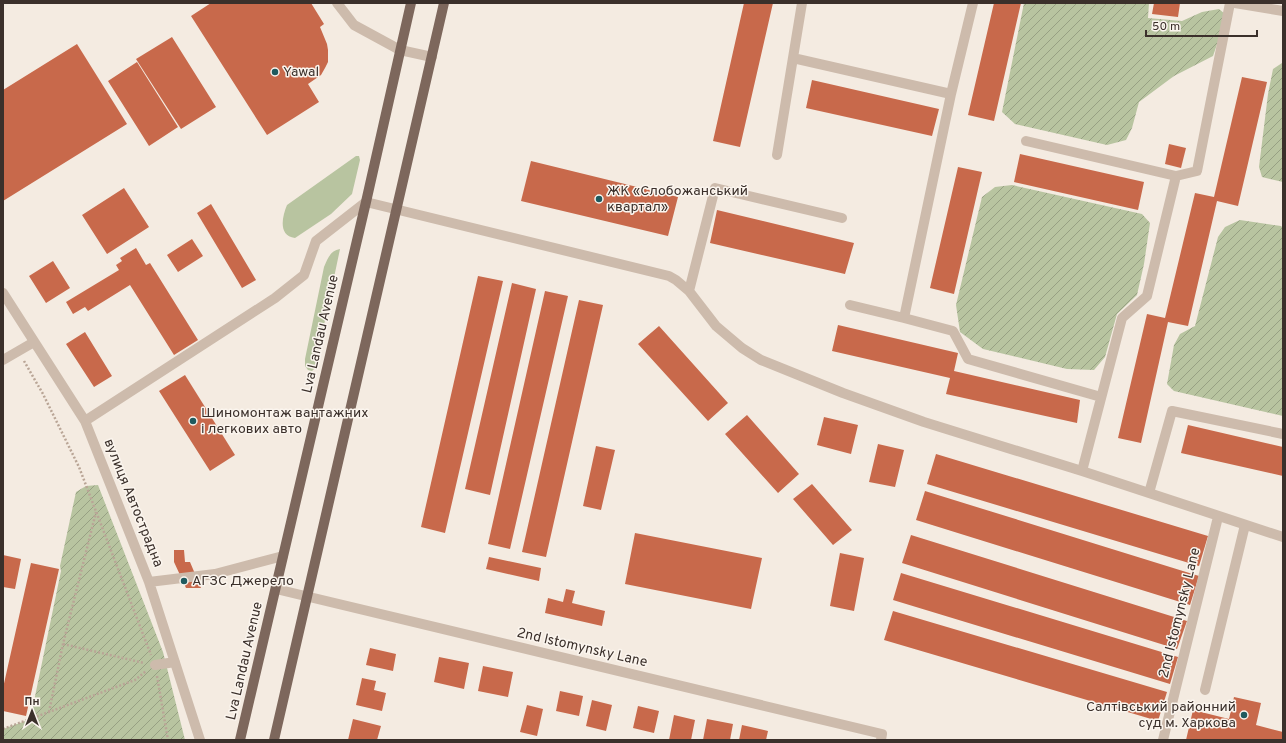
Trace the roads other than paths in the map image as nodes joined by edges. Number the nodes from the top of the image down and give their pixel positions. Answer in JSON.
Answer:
{"nodes":[{"id":1,"x":337,"y":3,"type":"edge"},
{"id":2,"x":411,"y":3,"type":"edge"},
{"id":3,"x":444,"y":3,"type":"edge"},
{"id":4,"x":802,"y":3,"type":"edge"},
{"id":5,"x":973,"y":3,"type":"edge"},
{"id":6,"x":1230,"y":3,"type":"edge"},
{"id":7,"x":1235,"y":3,"type":"edge"},
{"id":8,"x":1283,"y":11,"type":"edge"},
{"id":9,"x":400,"y":50,"type":"junction"},
{"id":10,"x":432,"y":57,"type":"junction"},
{"id":11,"x":793,"y":58,"type":"junction"},
{"id":12,"x":951,"y":94,"type":"junction"},
{"id":13,"x":1026,"y":141,"type":"dead end"},
{"id":14,"x":777,"y":155,"type":"dead end"},
{"id":15,"x":1176,"y":176,"type":"junction"},
{"id":16,"x":366,"y":202,"type":"junction"},
{"id":17,"x":397,"y":209,"type":"junction"},
{"id":18,"x":842,"y":218,"type":"dead end"},
{"id":19,"x":689,"y":291,"type":"junction"},
{"id":20,"x":3,"y":293,"type":"edge"},
{"id":21,"x":850,"y":305,"type":"dead end"},
{"id":22,"x":904,"y":318,"type":"junction"},
{"id":23,"x":34,"y":342,"type":"junction"},
{"id":24,"x":3,"y":360,"type":"edge"},
{"id":25,"x":1101,"y":397,"type":"junction"},
{"id":26,"x":85,"y":421,"type":"junction"},
{"id":27,"x":1283,"y":434,"type":"edge"},
{"id":28,"x":1082,"y":471,"type":"junction"},
{"id":29,"x":1149,"y":493,"type":"junction"},
{"id":30,"x":1218,"y":517,"type":"junction"},
{"id":31,"x":1245,"y":525,"type":"junction"},
{"id":32,"x":1283,"y":537,"type":"edge"},
{"id":33,"x":284,"y":556,"type":"junction"},
{"id":34,"x":149,"y":582,"type":"junction"},
{"id":35,"x":276,"y":589,"type":"junction"},
{"id":36,"x":307,"y":597,"type":"junction"},
{"id":37,"x":175,"y":662,"type":"junction"},
{"id":38,"x":155,"y":665,"type":"road end"},
{"id":39,"x":1205,"y":690,"type":"dead end"},
{"id":40,"x":882,"y":737,"type":"edge"},
{"id":41,"x":200,"y":740,"type":"edge"},
{"id":42,"x":240,"y":740,"type":"edge"},
{"id":43,"x":274,"y":740,"type":"edge"},
{"id":44,"x":1163,"y":740,"type":"edge"}],
"edges":[{"from":1,"to":9,"type":"street"},
{"from":2,"to":9,"type":"main road","name":"Lva Landau Avenue"},
{"from":3,"to":10,"type":"main road"},
{"from":4,"to":11,"type":"street"},
{"from":5,"to":12,"type":"street"},
{"from":6,"to":15,"type":"street"},
{"from":7,"to":8,"type":"street"},
{"from":9,"to":10,"type":"street"},
{"from":9,"to":16,"type":"main road","name":"Lva Landau Avenue"},
{"from":10,"to":17,"type":"main road"},
{"from":11,"to":12,"type":"street"},
{"from":11,"to":14,"type":"street"},
{"from":12,"to":22,"type":"street"},
{"from":13,"to":15,"type":"street"},
{"from":15,"to":25,"type":"street"},
{"from":16,"to":17,"type":"street"},
{"from":16,"to":26,"type":"street"},
{"from":16,"to":33,"type":"main road","name":"Lva Landau Avenue"},
{"from":17,"to":19,"type":"street"},
{"from":17,"to":36,"type":"main road"},
{"from":18,"to":19,"type":"street"},
{"from":19,"to":28,"type":"street"},
{"from":20,"to":23,"type":"street","name":"вулиця Автострадна"},
{"from":21,"to":22,"type":"street"},
{"from":22,"to":25,"type":"street"},
{"from":23,"to":24,"type":"street"},
{"from":23,"to":26,"type":"street","name":"вулиця Автострадна"},
{"from":25,"to":28,"type":"street"},
{"from":26,"to":34,"type":"street","name":"вулиця Автострадна"},
{"from":27,"to":29,"type":"street"},
{"from":28,"to":29,"type":"street"},
{"from":29,"to":30,"type":"street"},
{"from":30,"to":31,"type":"street"},
{"from":30,"to":44,"type":"street","name":"2nd Istomynsky Lane"},
{"from":31,"to":32,"type":"street"},
{"from":31,"to":39,"type":"street"},
{"from":33,"to":34,"type":"street"},
{"from":33,"to":35,"type":"main road","name":"Lva Landau Avenue"},
{"from":34,"to":37,"type":"street","name":"вулиця Автострадна"},
{"from":35,"to":36,"type":"street","name":"2nd Istomynsky Lane"},
{"from":35,"to":42,"type":"main road","name":"Lva Landau Avenue"},
{"from":36,"to":40,"type":"street","name":"2nd Istomynsky Lane"},
{"from":36,"to":43,"type":"main road"},
{"from":37,"to":38,"type":"street"},
{"from":37,"to":41,"type":"street","name":"вулиця Автострадна"}]}
